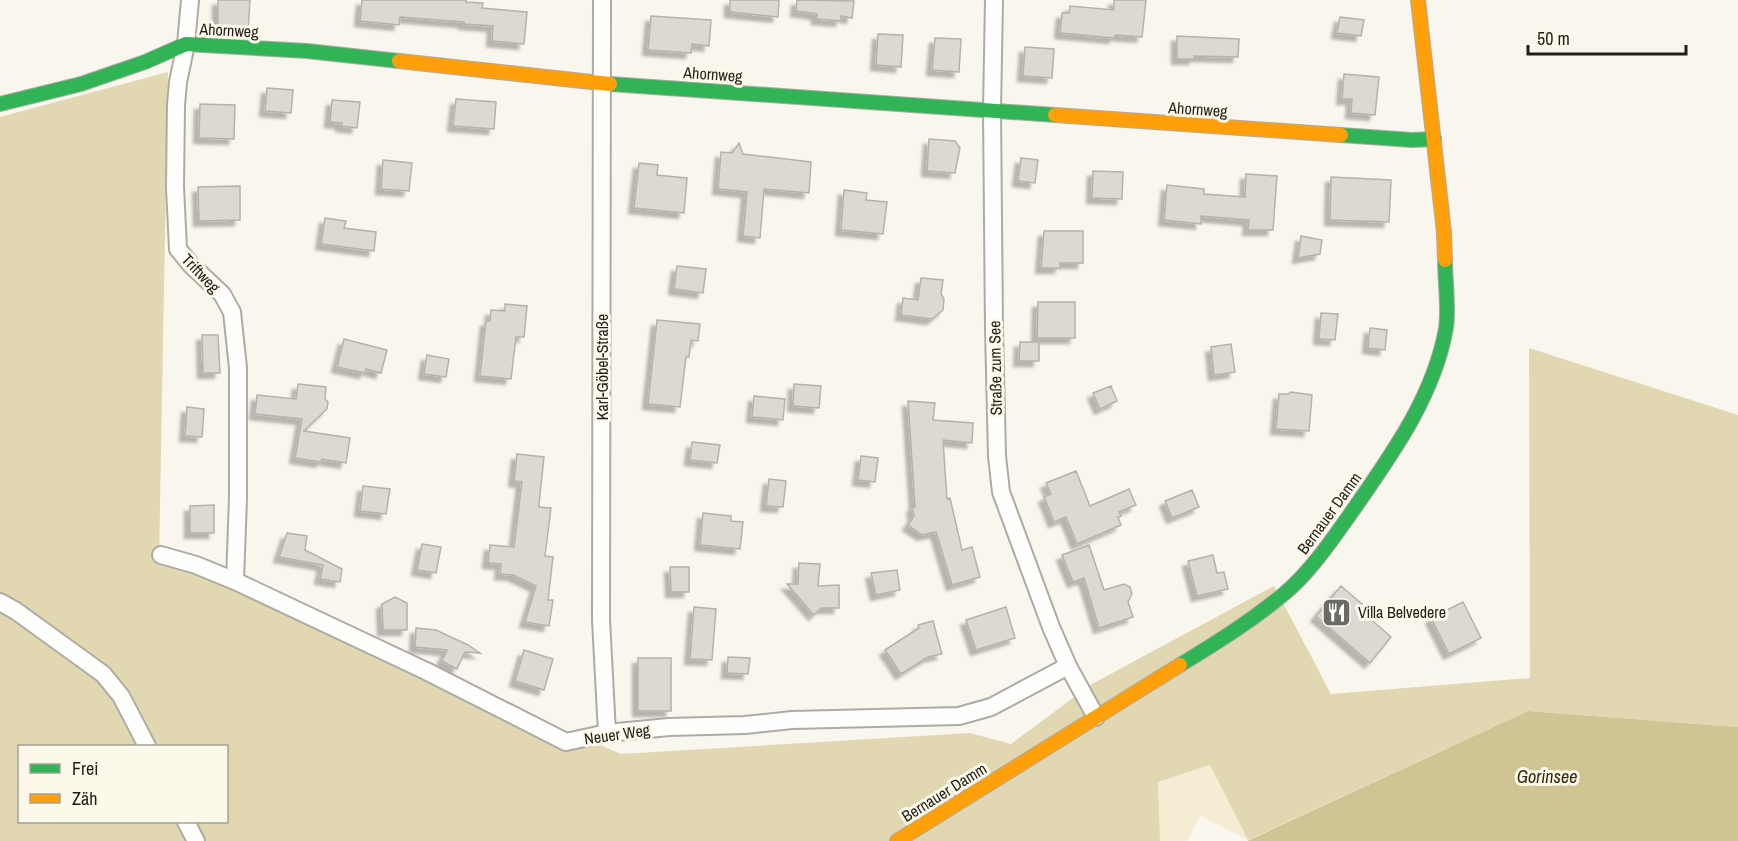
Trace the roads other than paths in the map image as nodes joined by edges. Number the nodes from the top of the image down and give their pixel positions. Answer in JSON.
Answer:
{"nodes":[{"id":1,"x":190,"y":0,"type":"edge"},
{"id":2,"x":602,"y":0,"type":"edge"},
{"id":3,"x":994,"y":0,"type":"edge"},
{"id":4,"x":1418,"y":0,"type":"edge"},
{"id":5,"x":186,"y":44,"type":"junction"},
{"id":6,"x":602,"y":83,"type":"junction"},
{"id":7,"x":0,"y":104,"type":"edge"},
{"id":8,"x":992,"y":110,"type":"junction"},
{"id":9,"x":1434,"y":139,"type":"junction"},
{"id":10,"x":160,"y":555,"type":"dead end"},
{"id":11,"x":235,"y":581,"type":"junction"},
{"id":12,"x":0,"y":602,"type":"edge"},
{"id":13,"x":1068,"y":666,"type":"junction"},
{"id":14,"x":1096,"y":717,"type":"junction"},
{"id":15,"x":607,"y":733,"type":"junction"},
{"id":16,"x":146,"y":745,"type":"edge"},
{"id":17,"x":187,"y":823,"type":"edge"},
{"id":18,"x":196,"y":841,"type":"edge"},
{"id":19,"x":897,"y":841,"type":"edge"}],
"edges":[{"from":1,"to":5,"type":"street","name":"Triftweg"},
{"from":2,"to":6,"type":"street","name":"Karl-Göbel-Straße"},
{"from":3,"to":8,"type":"street","name":"Straße zum See"},
{"from":4,"to":9,"type":"street","name":"Bernauer Damm"},
{"from":5,"to":6,"type":"street","name":"Ahornweg"},
{"from":5,"to":7,"type":"street","name":"Ahornweg"},
{"from":5,"to":11,"type":"street","name":"Triftweg"},
{"from":6,"to":8,"type":"street","name":"Ahornweg"},
{"from":6,"to":15,"type":"street","name":"Karl-Göbel-Straße"},
{"from":8,"to":9,"type":"street","name":"Ahornweg"},
{"from":8,"to":13,"type":"street","name":"Straße zum See"},
{"from":9,"to":14,"type":"street","name":"Bernauer Damm"},
{"from":10,"to":11,"type":"street","name":"Neuer Weg"},
{"from":11,"to":15,"type":"street","name":"Neuer Weg"},
{"from":12,"to":16,"type":"street"},
{"from":13,"to":14,"type":"street","name":"Straße zum See"},
{"from":13,"to":15,"type":"street","name":"Neuer Weg"},
{"from":14,"to":19,"type":"street","name":"Bernauer Damm"},
{"from":17,"to":18,"type":"street"}]}
